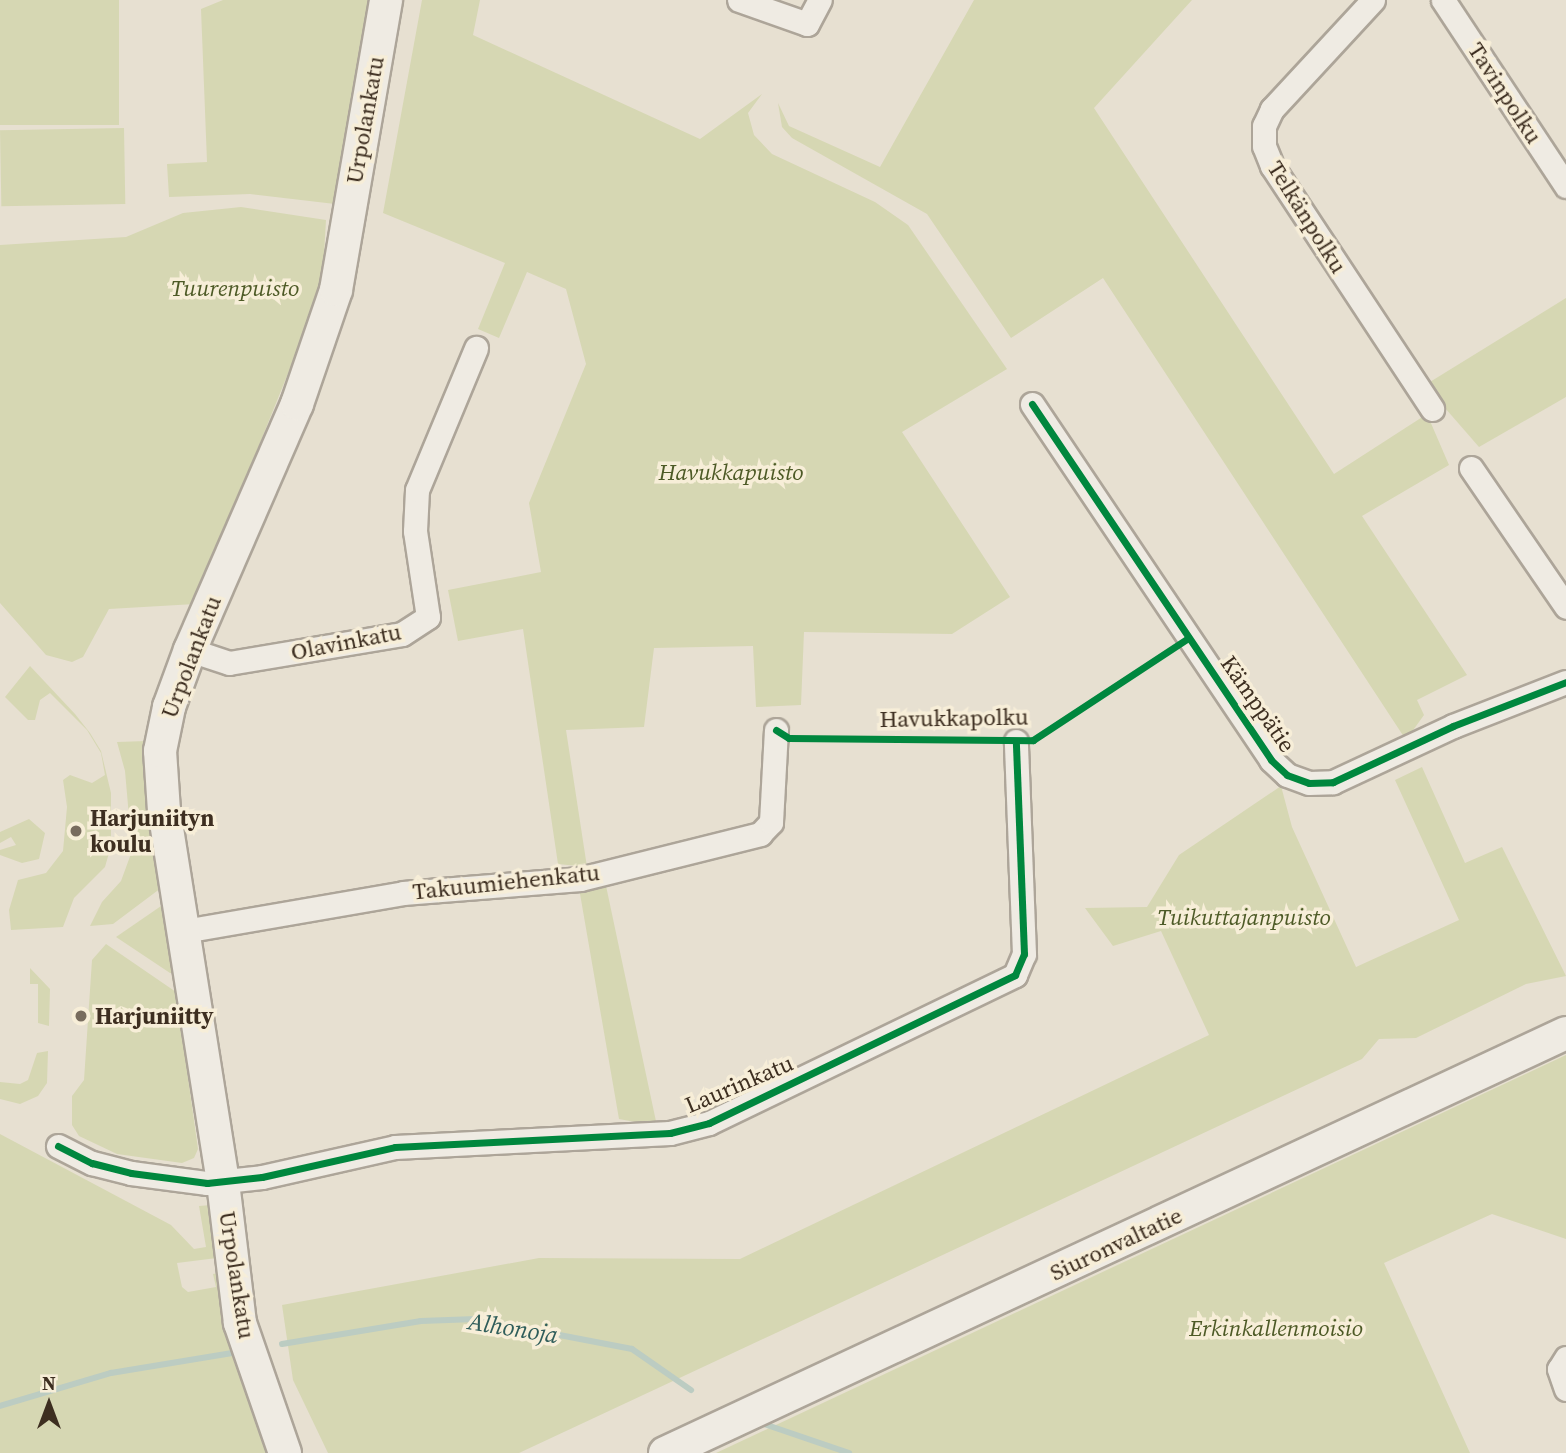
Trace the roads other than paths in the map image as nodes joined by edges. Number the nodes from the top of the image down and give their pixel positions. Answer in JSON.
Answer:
{"nodes":[{"id":1,"x":386,"y":0,"type":"edge"},
{"id":2,"x":739,"y":0,"type":"edge"},
{"id":3,"x":820,"y":0,"type":"edge"},
{"id":4,"x":1374,"y":0,"type":"edge"},
{"id":5,"x":1443,"y":0,"type":"edge"},
{"id":6,"x":1566,"y":186,"type":"edge"},
{"id":7,"x":476,"y":348,"type":"dead end"},
{"id":8,"x":1032,"y":404,"type":"dead end"},
{"id":9,"x":1432,"y":409,"type":"dead end"},
{"id":10,"x":1471,"y":468,"type":"dead end"},
{"id":11,"x":1566,"y":607,"type":"edge"},
{"id":12,"x":190,"y":650,"type":"junction"},
{"id":13,"x":1566,"y":682,"type":"edge"},
{"id":14,"x":776,"y":730,"type":"dead end"},
{"id":15,"x":1016,"y":741,"type":"dead end"},
{"id":16,"x":184,"y":931,"type":"junction"},
{"id":17,"x":1566,"y":1033,"type":"edge"},
{"id":18,"x":58,"y":1146,"type":"dead end"},
{"id":19,"x":223,"y":1182,"type":"junction"},
{"id":20,"x":1566,"y":1358,"type":"edge"},
{"id":21,"x":1566,"y":1389,"type":"edge"},
{"id":22,"x":285,"y":1453,"type":"edge"},
{"id":23,"x":665,"y":1453,"type":"edge"}],
"edges":[{"from":1,"to":12,"type":"main road","name":"Urpolankatu"},
{"from":2,"to":3,"type":"street"},
{"from":4,"to":9,"type":"street","name":"Telkänpolku"},
{"from":5,"to":6,"type":"street","name":"Tavinpolku"},
{"from":7,"to":12,"type":"street","name":"Olavinkatu"},
{"from":8,"to":13,"type":"street","name":"Kämppätie"},
{"from":10,"to":11,"type":"street"},
{"from":12,"to":16,"type":"main road","name":"Urpolankatu"},
{"from":14,"to":16,"type":"street","name":"Takuumiehenkatu"},
{"from":15,"to":19,"type":"street","name":"Laurinkatu"},
{"from":16,"to":19,"type":"main road","name":"Urpolankatu"},
{"from":17,"to":23,"type":"main road","name":"Siuronvaltatie"},
{"from":18,"to":19,"type":"street","name":"Laurinkatu"},
{"from":19,"to":22,"type":"main road","name":"Urpolankatu"},
{"from":20,"to":21,"type":"street"}]}
